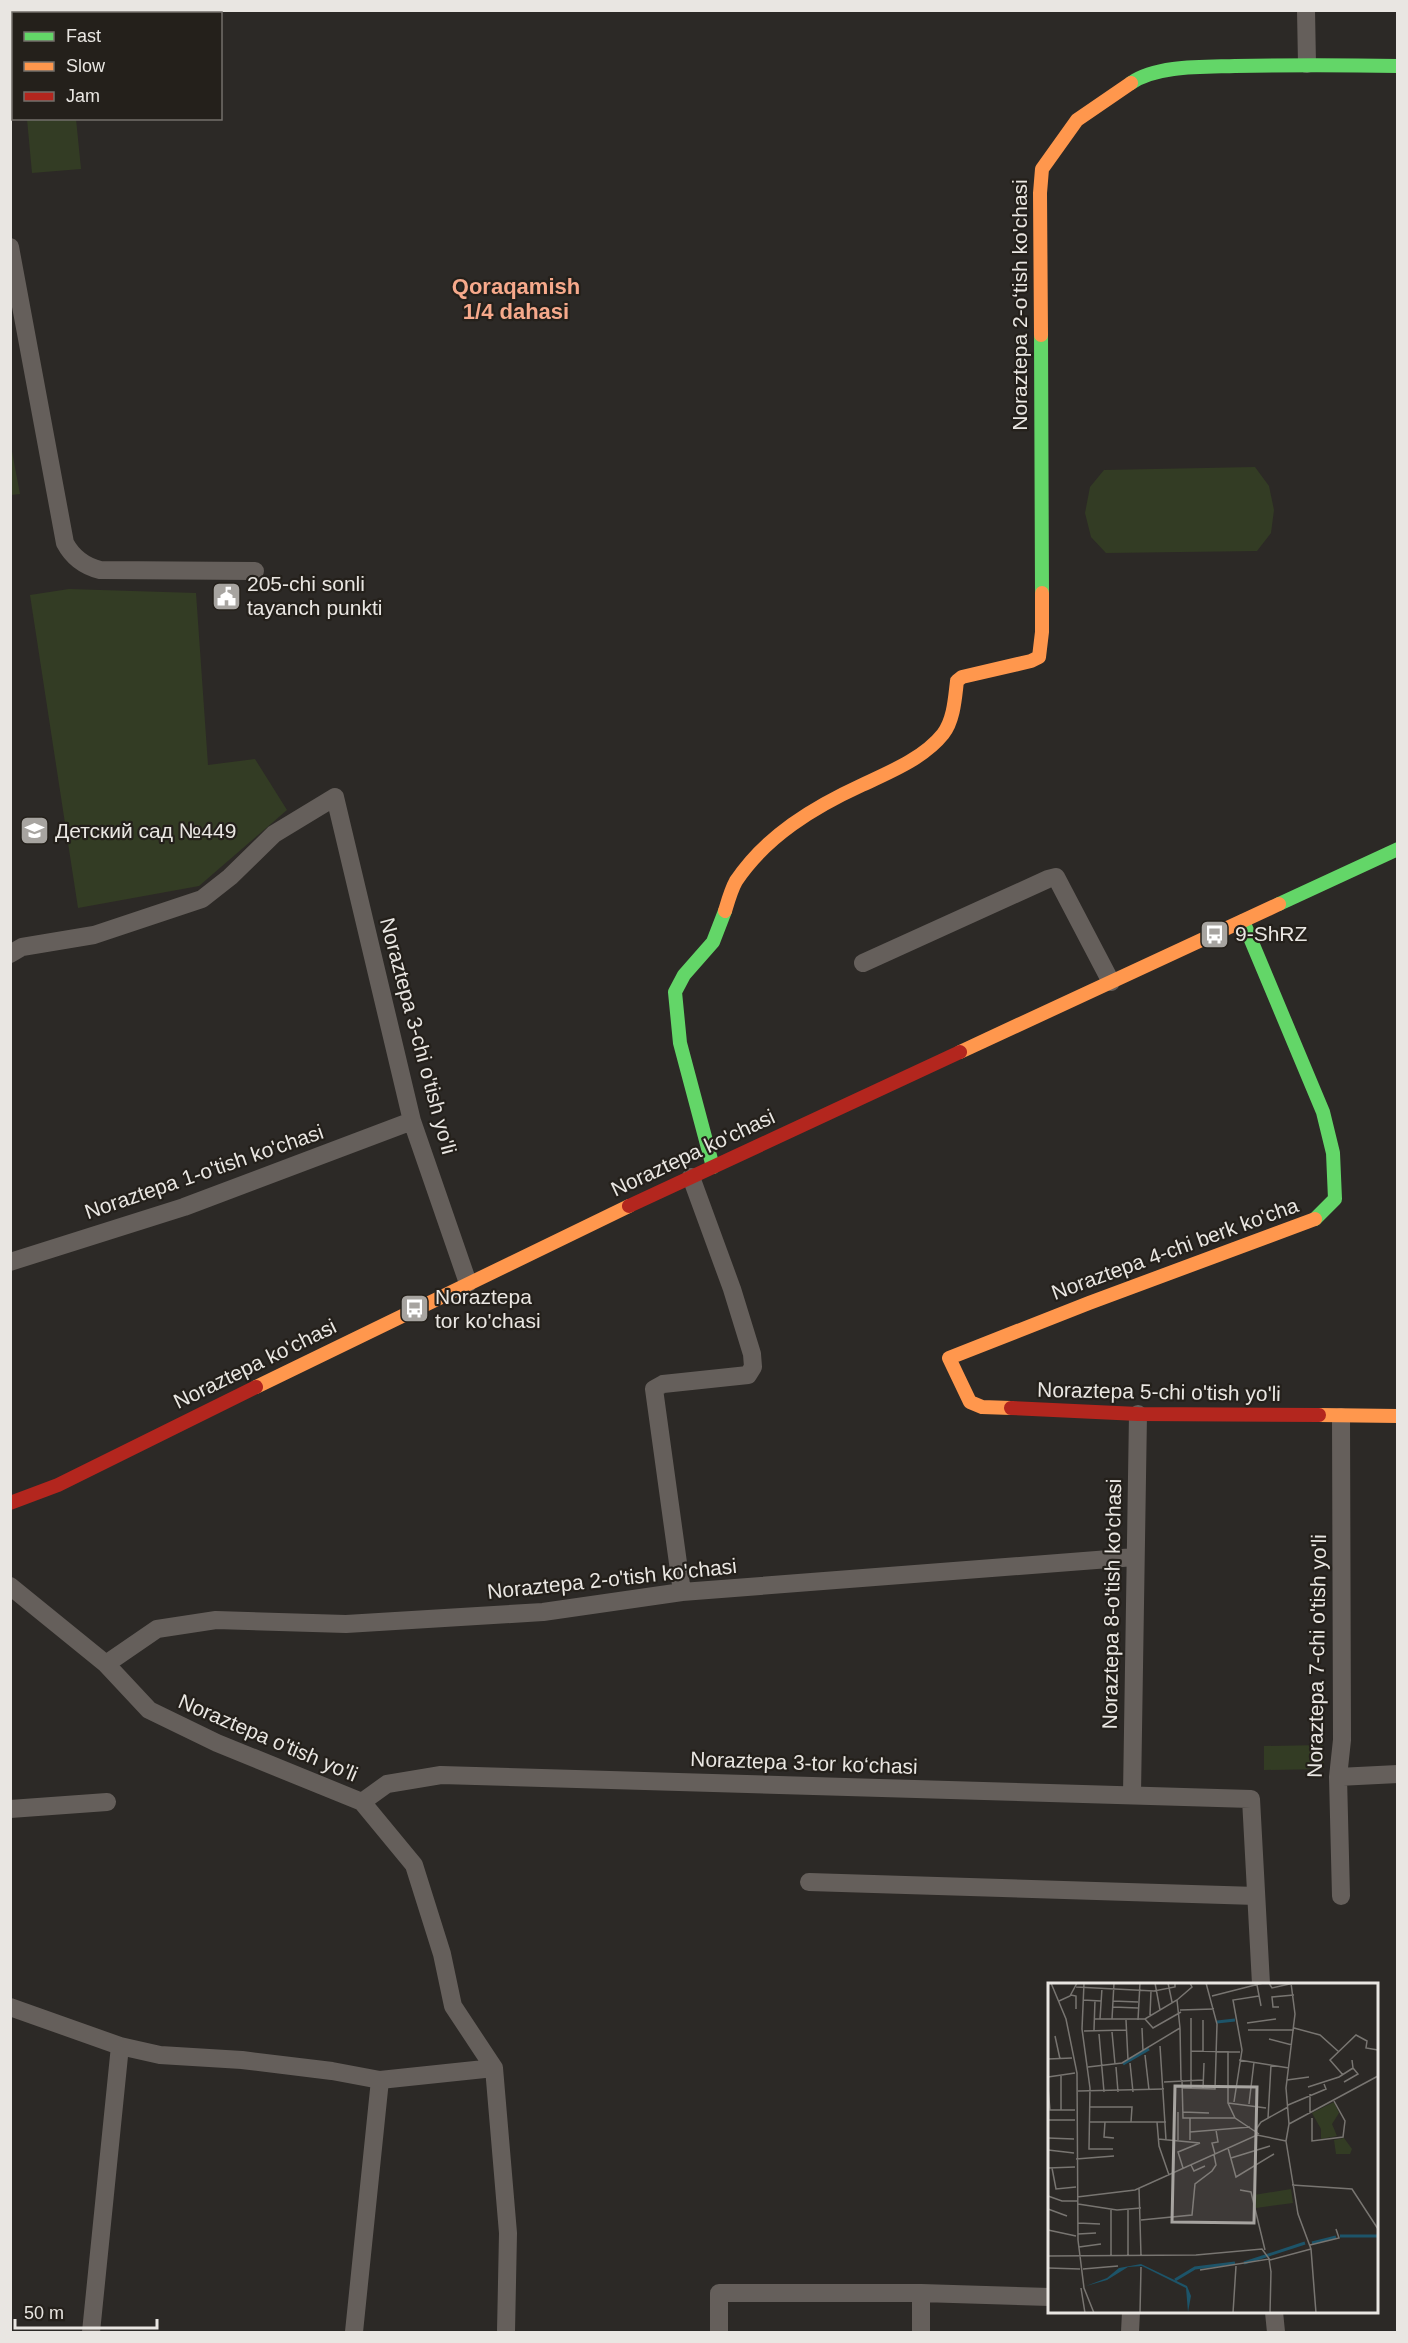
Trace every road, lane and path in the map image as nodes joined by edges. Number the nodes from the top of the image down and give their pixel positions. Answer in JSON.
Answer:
{"nodes":[{"id":1,"x":1306,"y":10,"type":"edge"},
{"id":2,"x":1307,"y":64,"type":"junction"},
{"id":3,"x":1398,"y":66,"type":"edge"},
{"id":4,"x":10,"y":247,"type":"edge"},
{"id":5,"x":255,"y":571,"type":"dead end"},
{"id":6,"x":1398,"y":849,"type":"edge"},
{"id":7,"x":1243,"y":921,"type":"junction"},
{"id":8,"x":10,"y":954,"type":"edge"},
{"id":9,"x":863,"y":963,"type":"dead end"},
{"id":10,"x":1111,"y":982,"type":"junction"},
{"id":11,"x":412,"y":1121,"type":"junction"},
{"id":12,"x":713,"y":1167,"type":"junction"},
{"id":13,"x":691,"y":1177,"type":"junction"},
{"id":14,"x":10,"y":1262,"type":"edge"},
{"id":15,"x":468,"y":1283,"type":"junction"},
{"id":16,"x":949,"y":1358,"type":"joint"},
{"id":17,"x":1138,"y":1414,"type":"junction"},
{"id":18,"x":1398,"y":1416,"type":"edge"},
{"id":19,"x":1341,"y":1417,"type":"junction"},
{"id":20,"x":10,"y":1503,"type":"edge"},
{"id":21,"x":1135,"y":1557,"type":"junction"},
{"id":22,"x":10,"y":1586,"type":"edge"},
{"id":23,"x":682,"y":1592,"type":"junction"},
{"id":24,"x":106,"y":1664,"type":"junction"},
{"id":25,"x":1398,"y":1774,"type":"edge"},
{"id":26,"x":1338,"y":1777,"type":"junction"},
{"id":27,"x":1132,"y":1794,"type":"junction"},
{"id":28,"x":107,"y":1802,"type":"dead end"},
{"id":29,"x":362,"y":1802,"type":"junction"},
{"id":30,"x":10,"y":1809,"type":"edge"},
{"id":31,"x":809,"y":1882,"type":"dead end"},
{"id":32,"x":1256,"y":1896,"type":"junction"},
{"id":33,"x":1341,"y":1896,"type":"dead end"},
{"id":34,"x":1261,"y":1983,"type":"edge"},
{"id":35,"x":10,"y":2007,"type":"edge"},
{"id":36,"x":120,"y":2046,"type":"junction"},
{"id":37,"x":494,"y":2068,"type":"junction"},
{"id":38,"x":380,"y":2080,"type":"junction"},
{"id":39,"x":921,"y":2293,"type":"junction"},
{"id":40,"x":1048,"y":2297,"type":"edge"},
{"id":41,"x":1131,"y":2313,"type":"edge"},
{"id":42,"x":1275,"y":2313,"type":"edge"},
{"id":43,"x":91,"y":2332,"type":"edge"},
{"id":44,"x":354,"y":2332,"type":"edge"},
{"id":45,"x":506,"y":2332,"type":"edge"},
{"id":46,"x":719,"y":2332,"type":"edge"},
{"id":47,"x":921,"y":2332,"type":"edge"},
{"id":48,"x":1130,"y":2332,"type":"edge"},
{"id":49,"x":1276,"y":2332,"type":"edge"}],
"edges":[{"from":1,"to":2,"type":"street"},
{"from":2,"to":3,"type":"street","name":"Noraztepa 2-oʻtish ko'chasi"},
{"from":2,"to":12,"type":"street","name":"Noraztepa 2-oʻtish ko'chasi"},
{"from":4,"to":5,"type":"street"},
{"from":6,"to":7,"type":"street","name":"Noraztepa ko'chasi"},
{"from":7,"to":10,"type":"street","name":"Noraztepa ko'chasi"},
{"from":7,"to":16,"type":"street","name":"Noraztepa 4-chi berk ko'cha"},
{"from":8,"to":11,"type":"street","name":"Noraztepa 3-chi o'tish yo'li"},
{"from":9,"to":10,"type":"street"},
{"from":10,"to":12,"type":"street","name":"Noraztepa ko'chasi"},
{"from":11,"to":14,"type":"street","name":"Noraztepa 1-o'tish ko'chasi"},
{"from":11,"to":15,"type":"street","name":"Noraztepa 3-chi o'tish yo'li"},
{"from":12,"to":13,"type":"street","name":"Noraztepa ko'chasi"},
{"from":13,"to":15,"type":"street","name":"Noraztepa ko'chasi"},
{"from":13,"to":23,"type":"street"},
{"from":15,"to":20,"type":"street","name":"Noraztepa ko'chasi"},
{"from":16,"to":17,"type":"street","name":"Noraztepa 5-chi o'tish yo'li"},
{"from":17,"to":19,"type":"street","name":"Noraztepa 5-chi o'tish yo'li"},
{"from":17,"to":21,"type":"street","name":"Noraztepa 8-o'tish ko'chasi"},
{"from":18,"to":19,"type":"street","name":"Noraztepa 5-chi o'tish yo'li"},
{"from":19,"to":26,"type":"street","name":"Noraztepa 7-chi o'tish yo'li"},
{"from":21,"to":23,"type":"street","name":"Noraztepa 2-o'tish ko'chasi"},
{"from":21,"to":27,"type":"street","name":"Noraztepa 8-o'tish ko'chasi"},
{"from":22,"to":24,"type":"street","name":"Noraztepa o'tish yo'li"},
{"from":23,"to":24,"type":"street","name":"Noraztepa 2-o'tish ko'chasi"},
{"from":24,"to":29,"type":"street","name":"Noraztepa o'tish yo'li"},
{"from":25,"to":26,"type":"street"},
{"from":26,"to":33,"type":"street","name":"Noraztepa 7-chi o'tish yo'li"},
{"from":27,"to":29,"type":"street","name":"Noraztepa 3-tor ko‘chasi"},
{"from":27,"to":32,"type":"street","name":"Noraztepa 3-tor ko‘chasi"},
{"from":28,"to":30,"type":"street"},
{"from":29,"to":37,"type":"street","name":"Noraztepa o'tish yo'li"},
{"from":31,"to":32,"type":"street"},
{"from":32,"to":34,"type":"street"},
{"from":35,"to":36,"type":"street"},
{"from":36,"to":38,"type":"street"},
{"from":36,"to":43,"type":"street"},
{"from":37,"to":38,"type":"street"},
{"from":37,"to":45,"type":"street"},
{"from":38,"to":44,"type":"street"},
{"from":39,"to":40,"type":"street"},
{"from":39,"to":46,"type":"street"},
{"from":39,"to":47,"type":"street"},
{"from":41,"to":48,"type":"street"},
{"from":42,"to":49,"type":"street"}]}
